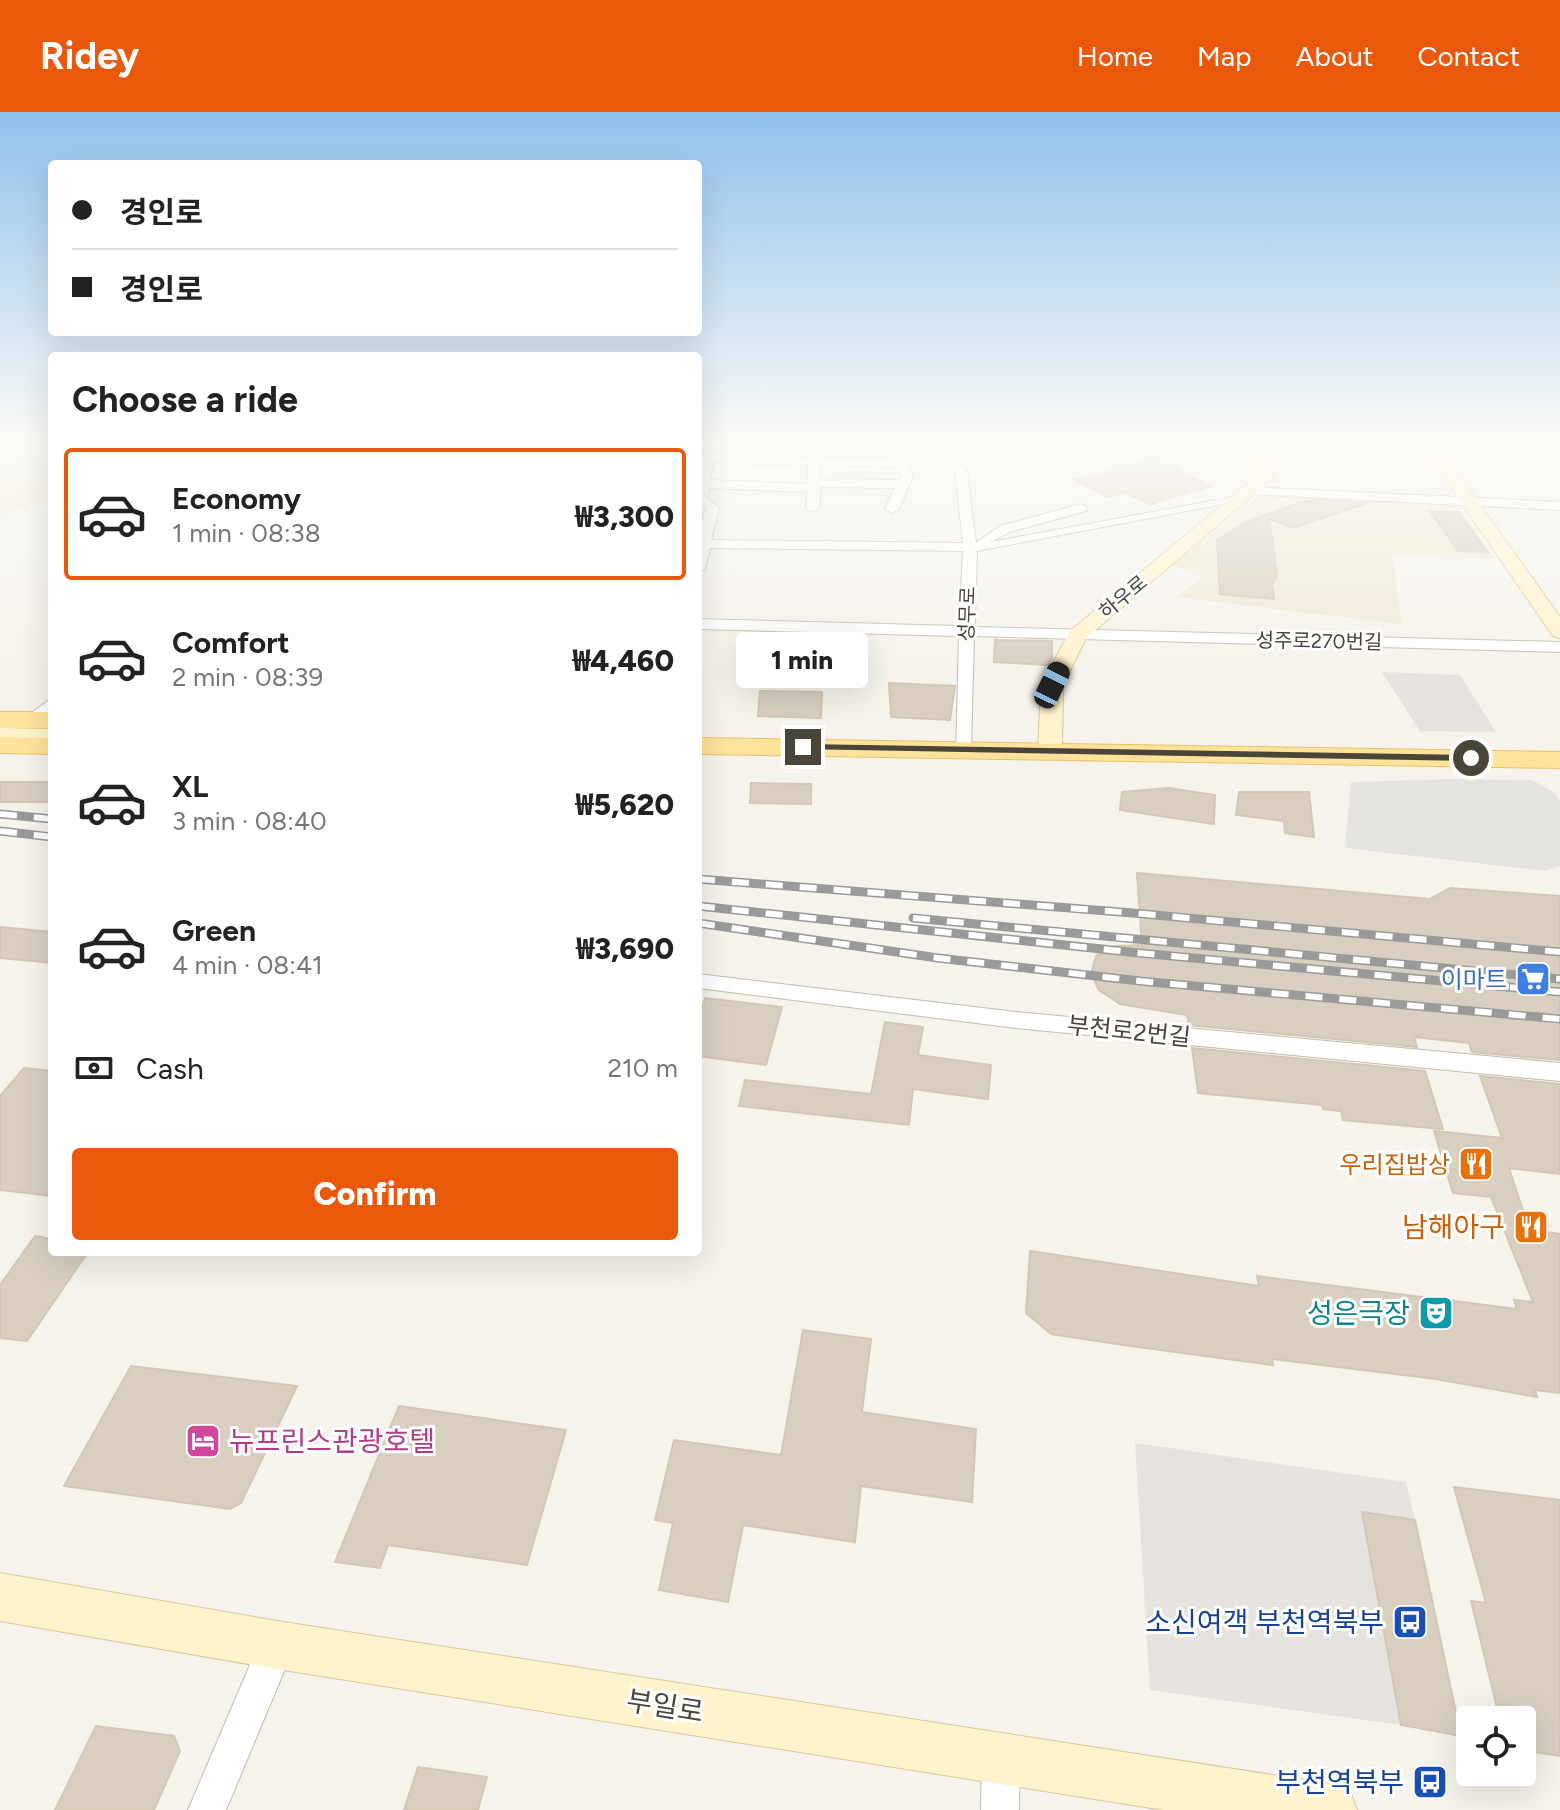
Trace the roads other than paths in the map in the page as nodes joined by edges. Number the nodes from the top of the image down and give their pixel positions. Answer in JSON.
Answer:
{"nodes":[{"id":1,"x":709,"y":519,"type":"edge"},
{"id":2,"x":967,"y":519,"type":"edge"},
{"id":3,"x":1040,"y":519,"type":"edge"},
{"id":4,"x":1122,"y":519,"type":"edge"},
{"id":5,"x":1216,"y":519,"type":"edge"},
{"id":6,"x":1482,"y":519,"type":"edge"},
{"id":7,"x":702,"y":541,"type":"edge"},
{"id":8,"x":702,"y":544,"type":"edge"},
{"id":9,"x":970,"y":548,"type":"junction"},
{"id":10,"x":702,"y":624,"type":"edge"},
{"id":11,"x":967,"y":629,"type":"junction"},
{"id":12,"x":1560,"y":632,"type":"edge"},
{"id":13,"x":1077,"y":635,"type":"junction"},
{"id":14,"x":1560,"y":647,"type":"edge"},
{"id":15,"x":0,"y":720,"type":"edge"},
{"id":16,"x":48,"y":722,"type":"edge"},
{"id":17,"x":0,"y":732,"type":"edge"},
{"id":18,"x":0,"y":745,"type":"edge"},
{"id":19,"x":48,"y":746,"type":"edge"},
{"id":20,"x":702,"y":746,"type":"edge"},
{"id":21,"x":962,"y":750,"type":"junction"},
{"id":22,"x":1050,"y":751,"type":"junction"},
{"id":23,"x":1560,"y":760,"type":"edge"},
{"id":24,"x":702,"y":981,"type":"edge"},
{"id":25,"x":1560,"y":1072,"type":"edge"},
{"id":26,"x":0,"y":1597,"type":"edge"},
{"id":27,"x":277,"y":1645,"type":"junction"},
{"id":28,"x":1001,"y":1758,"type":"junction"},
{"id":29,"x":207,"y":1810,"type":"edge"},
{"id":30,"x":1000,"y":1810,"type":"edge"},
{"id":31,"x":1331,"y":1810,"type":"edge"}],
"edges":[{"from":1,"to":7,"type":"street"},
{"from":2,"to":9,"type":"street","name":"성무로"},
{"from":3,"to":9,"type":"street"},
{"from":4,"to":9,"type":"street"},
{"from":5,"to":13,"type":"street","name":"하우로"},
{"from":6,"to":12,"type":"street"},
{"from":8,"to":9,"type":"street"},
{"from":9,"to":11,"type":"street","name":"성무로"},
{"from":10,"to":11,"type":"street","name":"성주로270번길"},
{"from":11,"to":13,"type":"street","name":"성주로270번길"},
{"from":11,"to":21,"type":"street","name":"성무로"},
{"from":13,"to":14,"type":"street","name":"성주로270번길"},
{"from":13,"to":22,"type":"street","name":"하우로"},
{"from":15,"to":16,"type":"main road"},
{"from":16,"to":17,"type":"main road"},
{"from":18,"to":19,"type":"main road"},
{"from":20,"to":21,"type":"main road"},
{"from":21,"to":22,"type":"main road"},
{"from":22,"to":23,"type":"main road"},
{"from":24,"to":25,"type":"street","name":"부천로2번길"},
{"from":26,"to":27,"type":"street","name":"부일로"},
{"from":27,"to":28,"type":"street","name":"부일로"},
{"from":27,"to":29,"type":"street"},
{"from":28,"to":30,"type":"street"},
{"from":28,"to":31,"type":"street","name":"부일로"}]}
